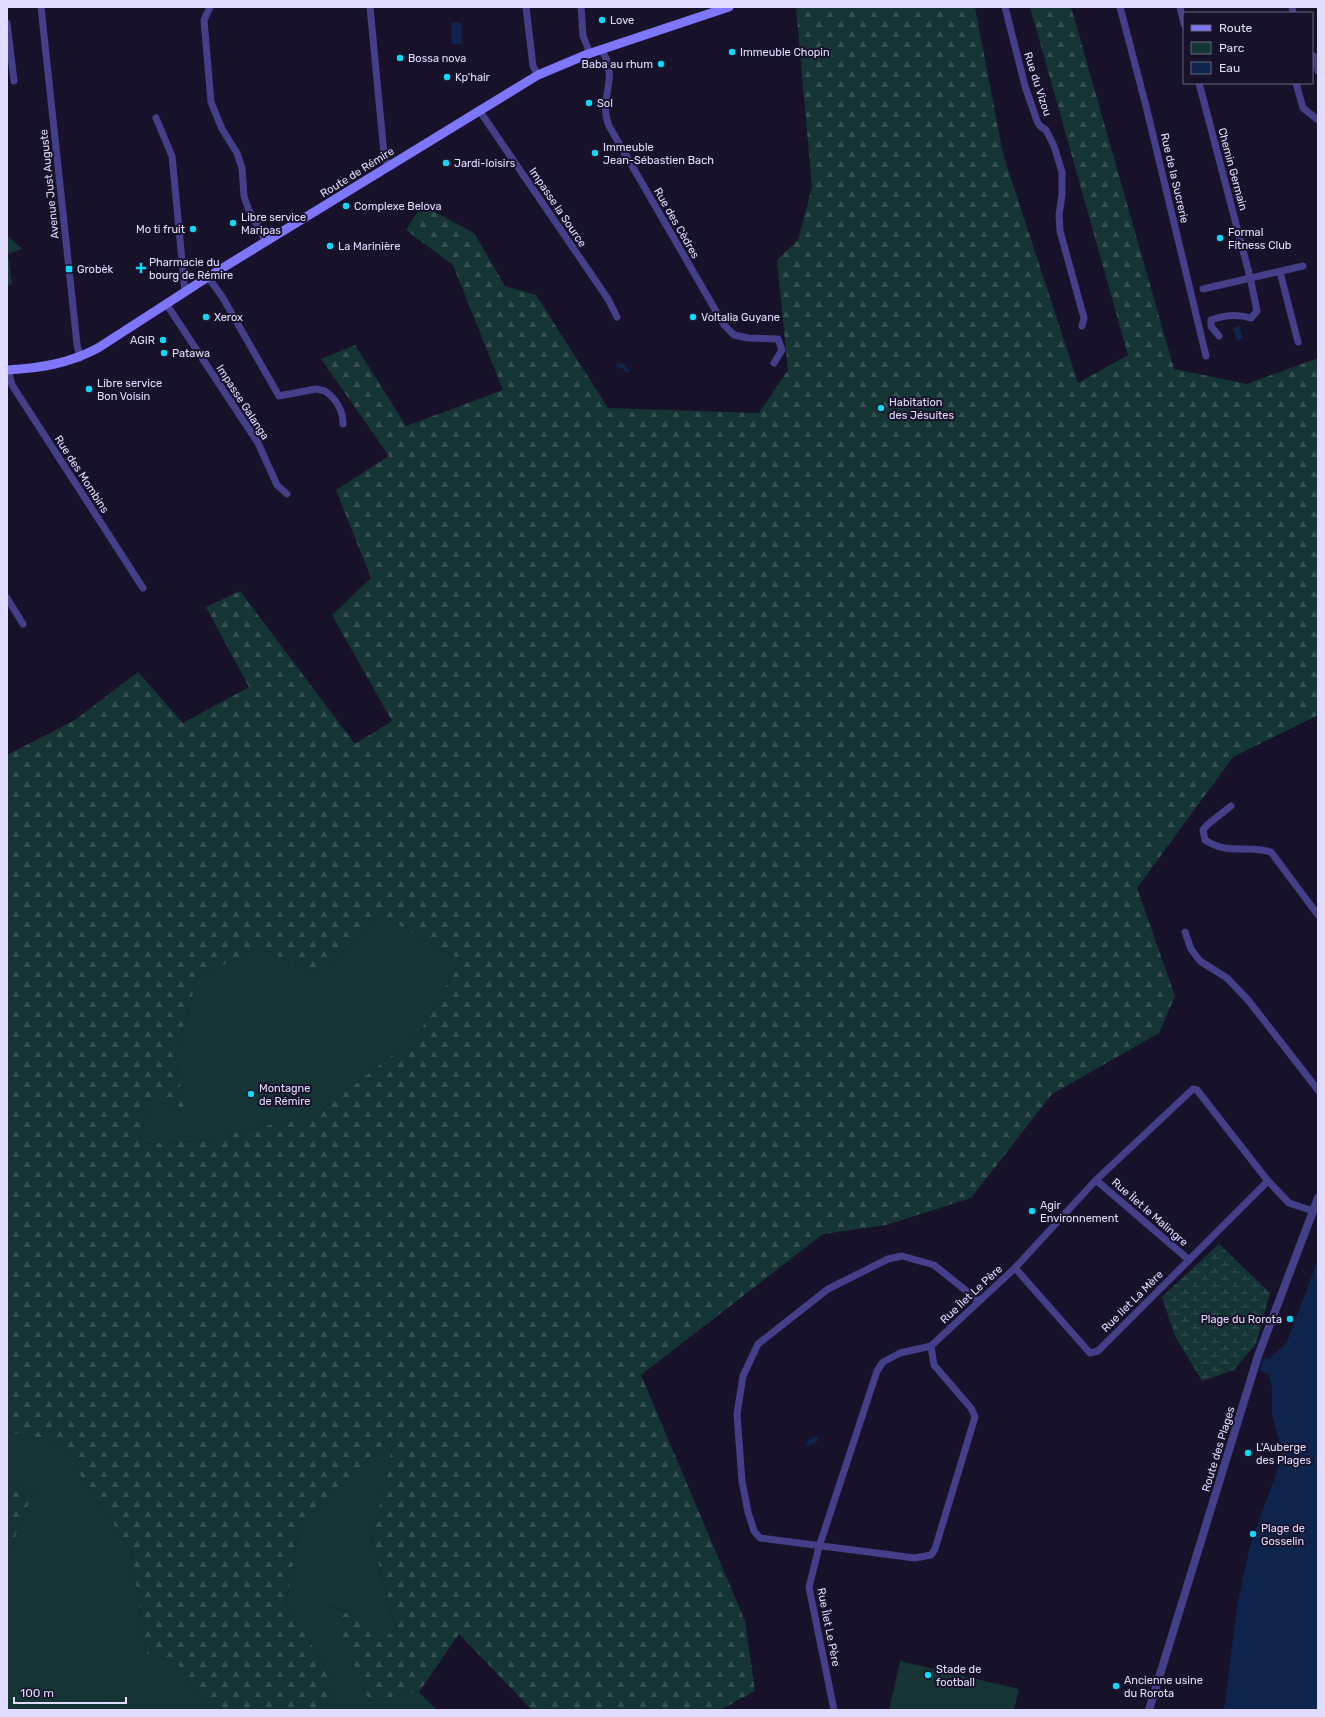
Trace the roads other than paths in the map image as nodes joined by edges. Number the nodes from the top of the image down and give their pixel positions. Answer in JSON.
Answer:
{"nodes":[{"id":1,"x":41,"y":7,"type":"edge"},
{"id":2,"x":210,"y":7,"type":"edge"},
{"id":3,"x":370,"y":7,"type":"edge"},
{"id":4,"x":526,"y":7,"type":"edge"},
{"id":5,"x":581,"y":7,"type":"edge"},
{"id":6,"x":729,"y":7,"type":"edge"},
{"id":7,"x":1005,"y":7,"type":"edge"},
{"id":8,"x":1120,"y":7,"type":"edge"},
{"id":9,"x":1180,"y":7,"type":"edge"},
{"id":10,"x":1183,"y":20,"type":"edge"},
{"id":11,"x":7,"y":23,"type":"edge"},
{"id":12,"x":601,"y":50,"type":"junction"},
{"id":13,"x":588,"y":54,"type":"junction"},
{"id":14,"x":1315,"y":56,"type":"edge"},
{"id":15,"x":9,"y":61,"type":"edge"},
{"id":16,"x":1318,"y":71,"type":"edge"},
{"id":17,"x":538,"y":75,"type":"junction"},
{"id":18,"x":14,"y":81,"type":"dead end"},
{"id":19,"x":1199,"y":84,"type":"edge"},
{"id":20,"x":1296,"y":84,"type":"edge"},
{"id":21,"x":479,"y":110,"type":"junction"},
{"id":22,"x":156,"y":118,"type":"dead end"},
{"id":23,"x":1318,"y":120,"type":"edge"},
{"id":24,"x":388,"y":166,"type":"junction"},
{"id":25,"x":266,"y":242,"type":"junction"},
{"id":26,"x":1303,"y":266,"type":"dead end"},
{"id":27,"x":1280,"y":272,"type":"junction"},
{"id":28,"x":208,"y":277,"type":"junction"},
{"id":29,"x":1250,"y":277,"type":"junction"},
{"id":30,"x":1203,"y":289,"type":"dead end"},
{"id":31,"x":184,"y":292,"type":"junction"},
{"id":32,"x":164,"y":305,"type":"junction"},
{"id":33,"x":617,"y":318,"type":"dead end"},
{"id":34,"x":1082,"y":326,"type":"dead end"},
{"id":35,"x":1219,"y":336,"type":"dead end"},
{"id":36,"x":1298,"y":342,"type":"dead end"},
{"id":37,"x":1206,"y":356,"type":"dead end"},
{"id":38,"x":80,"y":358,"type":"junction"},
{"id":39,"x":774,"y":363,"type":"dead end"},
{"id":40,"x":7,"y":370,"type":"edge"},
{"id":41,"x":343,"y":424,"type":"dead end"},
{"id":42,"x":287,"y":494,"type":"dead end"},
{"id":43,"x":143,"y":588,"type":"dead end"},
{"id":44,"x":7,"y":598,"type":"edge"},
{"id":45,"x":23,"y":624,"type":"dead end"},
{"id":46,"x":1231,"y":806,"type":"dead end"},
{"id":47,"x":1318,"y":915,"type":"edge"},
{"id":48,"x":1185,"y":932,"type":"dead end"},
{"id":49,"x":1318,"y":1090,"type":"edge"},
{"id":50,"x":1096,"y":1180,"type":"junction"},
{"id":51,"x":1268,"y":1181,"type":"junction"},
{"id":52,"x":1318,"y":1198,"type":"edge"},
{"id":53,"x":1313,"y":1211,"type":"junction"},
{"id":54,"x":1189,"y":1260,"type":"junction"},
{"id":55,"x":1014,"y":1268,"type":"junction"},
{"id":56,"x":979,"y":1301,"type":"junction"},
{"id":57,"x":931,"y":1346,"type":"junction"},
{"id":58,"x":819,"y":1547,"type":"junction"},
{"id":59,"x":834,"y":1710,"type":"edge"},
{"id":60,"x":1149,"y":1710,"type":"edge"}],
"edges":[{"from":1,"to":38,"type":"street","name":"Avenue Just Auguste"},
{"from":2,"to":25,"type":"street"},
{"from":3,"to":24,"type":"street"},
{"from":4,"to":17,"type":"street"},
{"from":5,"to":13,"type":"street"},
{"from":6,"to":12,"type":"main road","name":"Route de Rémire"},
{"from":7,"to":34,"type":"street","name":"Rue du Vizou"},
{"from":8,"to":37,"type":"street","name":"Rue de la Sucrerie"},
{"from":9,"to":10,"type":"street"},
{"from":11,"to":15,"type":"street"},
{"from":12,"to":13,"type":"main road","name":"Route de Rémire"},
{"from":12,"to":39,"type":"street","name":"Rue des Cèdres"},
{"from":13,"to":17,"type":"main road","name":"Route de Rémire"},
{"from":14,"to":16,"type":"street"},
{"from":15,"to":18,"type":"street"},
{"from":17,"to":21,"type":"main road","name":"Route de Rémire"},
{"from":19,"to":29,"type":"street","name":"Chemin Germain"},
{"from":20,"to":23,"type":"street"},
{"from":21,"to":24,"type":"main road","name":"Route de Rémire"},
{"from":21,"to":33,"type":"street","name":"Impasse la Source"},
{"from":22,"to":31,"type":"street"},
{"from":24,"to":25,"type":"main road","name":"Route de Rémire"},
{"from":25,"to":28,"type":"main road","name":"Route de Rémire"},
{"from":26,"to":27,"type":"street"},
{"from":27,"to":29,"type":"street"},
{"from":27,"to":36,"type":"street"},
{"from":28,"to":31,"type":"main road","name":"Route de Rémire"},
{"from":28,"to":41,"type":"street"},
{"from":29,"to":30,"type":"street"},
{"from":29,"to":35,"type":"street","name":"Chemin Germain"},
{"from":31,"to":32,"type":"main road","name":"Route de Rémire"},
{"from":32,"to":38,"type":"main road","name":"Route de Rémire"},
{"from":32,"to":42,"type":"street","name":"Impasse Galanga"},
{"from":38,"to":40,"type":"main road","name":"Route de Rémire"},
{"from":40,"to":43,"type":"street","name":"Rue des Mombins"},
{"from":44,"to":45,"type":"street"},
{"from":46,"to":47,"type":"street"},
{"from":48,"to":49,"type":"street"},
{"from":50,"to":51,"type":"street","name":"Rue Îlet Le Père"},
{"from":50,"to":54,"type":"street","name":"Rue Îlet le Malingre"},
{"from":50,"to":55,"type":"street","name":"Rue Îlet Le Père"},
{"from":51,"to":53,"type":"street","name":"Rue Îlet Le Père"},
{"from":51,"to":54,"type":"street","name":"Rue Ilet La Mère"},
{"from":52,"to":53,"type":"street","name":"Route des Plages"},
{"from":53,"to":60,"type":"street","name":"Route des Plages"},
{"from":54,"to":55,"type":"street","name":"Rue Ilet La Mère"},
{"from":55,"to":56,"type":"street","name":"Rue Îlet Le Père"},
{"from":56,"to":57,"type":"street","name":"Rue Îlet Le Père"},
{"from":56,"to":58,"type":"street"},
{"from":57,"to":58,"type":"street","name":"Rue Îlet Le Père"},
{"from":57,"to":58,"type":"street"},
{"from":58,"to":59,"type":"street","name":"Rue Îlet Le Père"}]}
